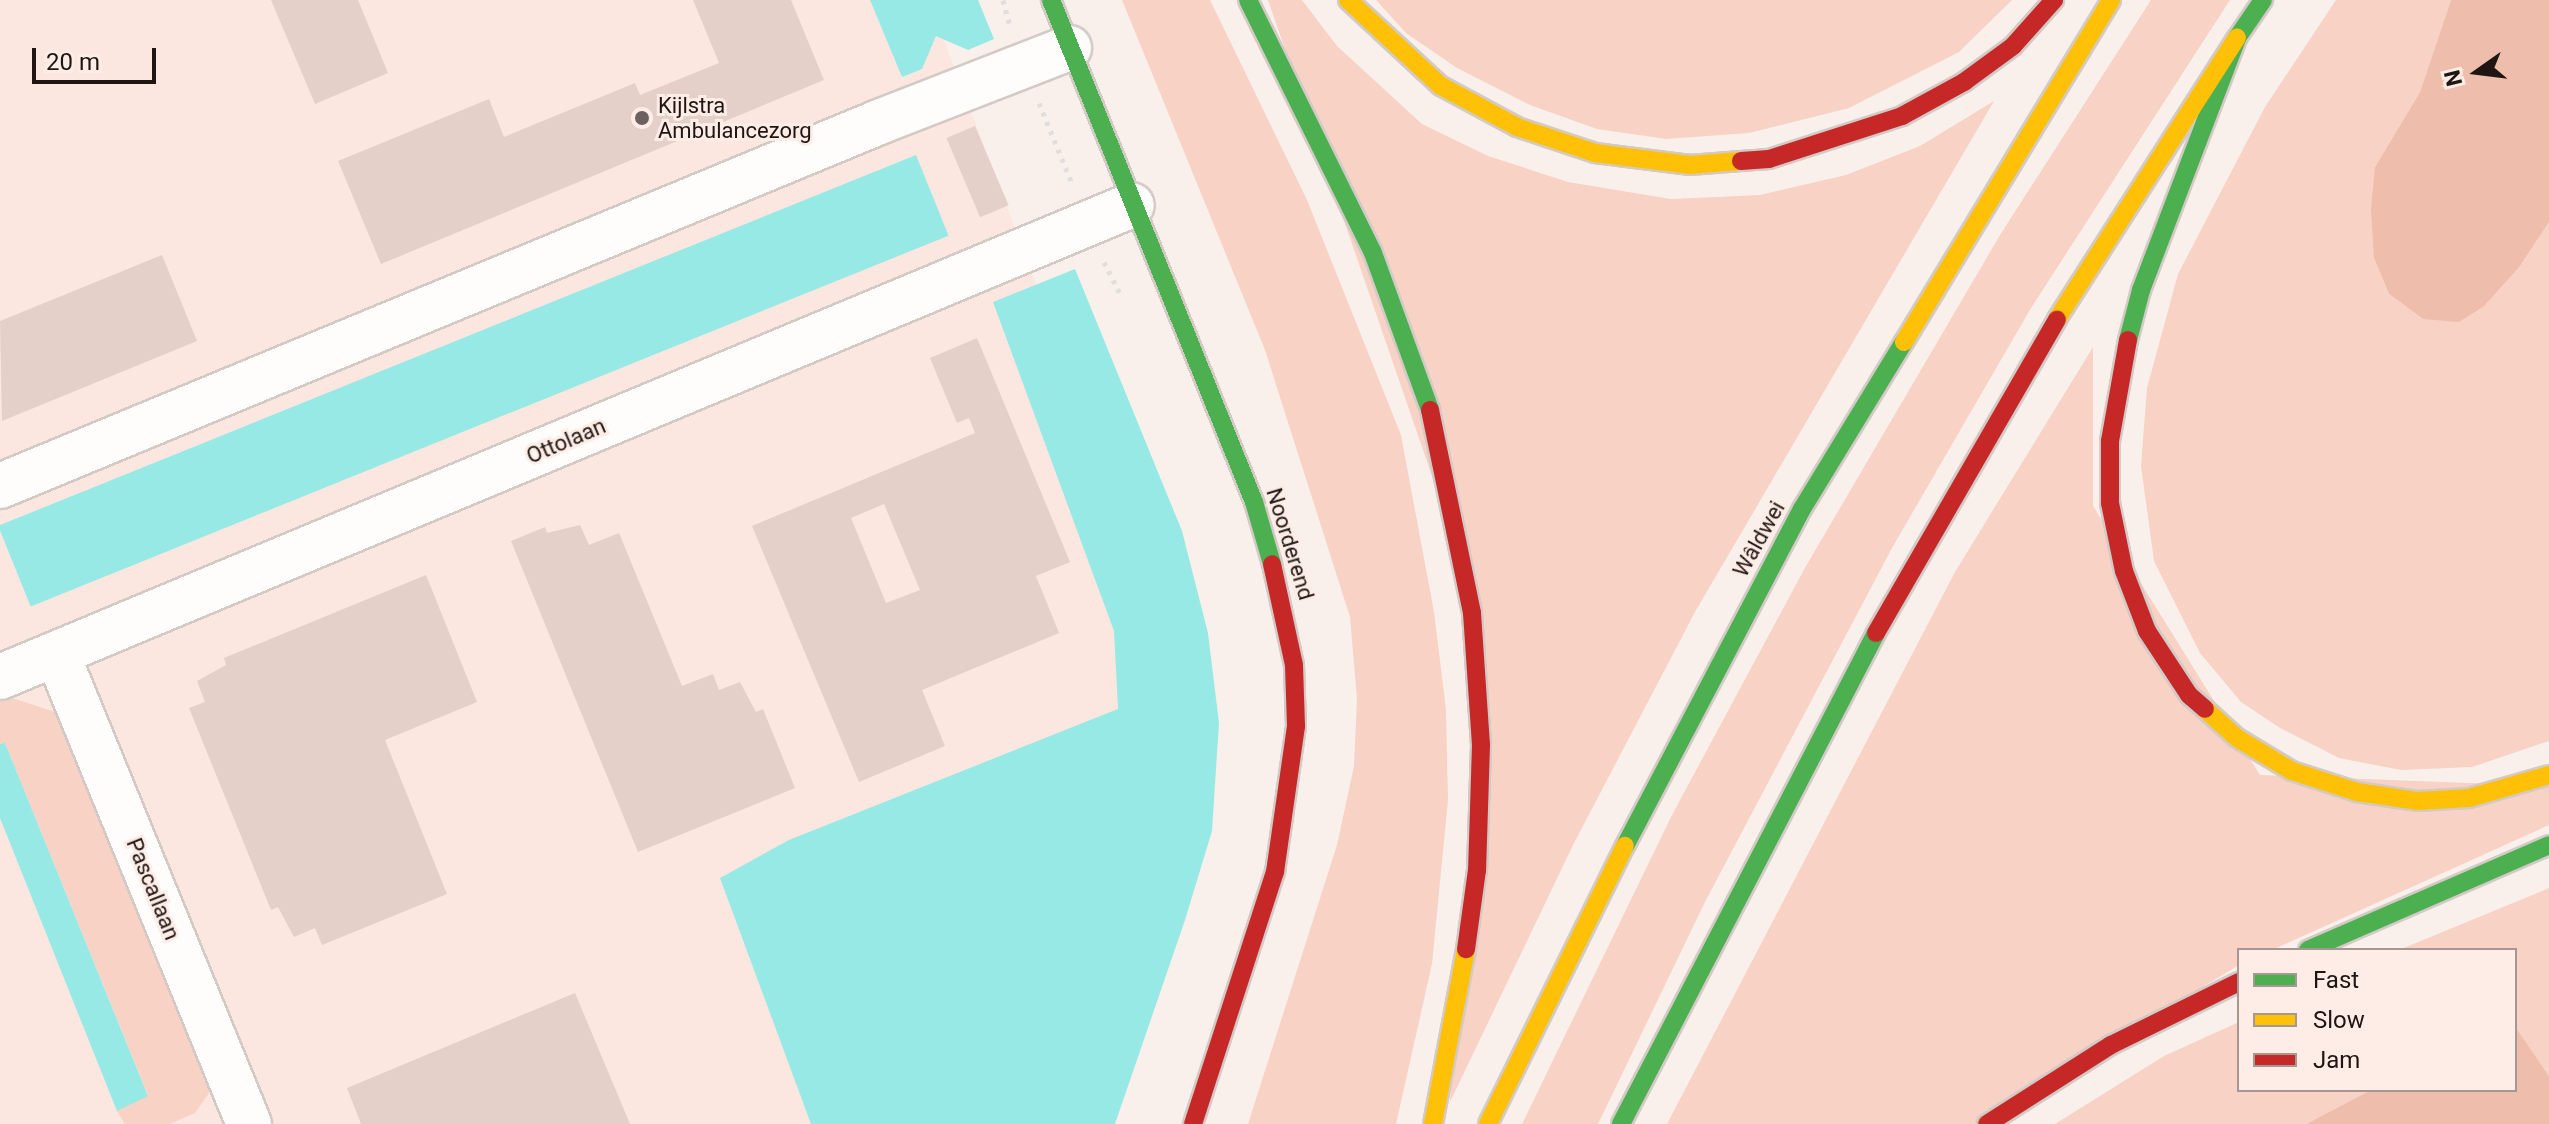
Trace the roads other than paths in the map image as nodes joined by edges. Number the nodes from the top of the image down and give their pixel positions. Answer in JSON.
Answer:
{"nodes":[{"id":1,"x":1051,"y":0,"type":"edge"},
{"id":2,"x":1248,"y":0,"type":"edge"},
{"id":3,"x":1348,"y":0,"type":"edge"},
{"id":4,"x":2054,"y":0,"type":"edge"},
{"id":5,"x":2111,"y":0,"type":"edge"},
{"id":6,"x":2263,"y":0,"type":"edge"},
{"id":7,"x":2237,"y":38,"type":"junction"},
{"id":8,"x":1069,"y":48,"type":"junction"},
{"id":9,"x":1132,"y":205,"type":"junction"},
{"id":10,"x":0,"y":486,"type":"edge"},
{"id":11,"x":57,"y":654,"type":"junction"},
{"id":12,"x":0,"y":677,"type":"edge"},
{"id":13,"x":2549,"y":775,"type":"edge"},
{"id":14,"x":2549,"y":845,"type":"edge"},
{"id":15,"x":2313,"y":948,"type":"edge"},
{"id":16,"x":2237,"y":983,"type":"edge"},
{"id":17,"x":249,"y":1124,"type":"edge"},
{"id":18,"x":1193,"y":1124,"type":"edge"},
{"id":19,"x":1433,"y":1124,"type":"edge"},
{"id":20,"x":1488,"y":1124,"type":"edge"},
{"id":21,"x":1621,"y":1124,"type":"edge"},
{"id":22,"x":1987,"y":1124,"type":"edge"}],
"edges":[{"from":1,"to":8,"type":"main road","name":"Noorderend"},
{"from":2,"to":19,"type":"main road"},
{"from":3,"to":4,"type":"main road"},
{"from":5,"to":20,"type":"main road","name":"Wâldwei"},
{"from":6,"to":7,"type":"main road"},
{"from":7,"to":13,"type":"main road"},
{"from":7,"to":21,"type":"main road"},
{"from":8,"to":9,"type":"main road","name":"Noorderend"},
{"from":8,"to":10,"type":"street"},
{"from":9,"to":11,"type":"street","name":"Ottolaan"},
{"from":9,"to":18,"type":"main road","name":"Noorderend"},
{"from":11,"to":12,"type":"street","name":"Ottolaan"},
{"from":11,"to":17,"type":"street","name":"Pascallaan"},
{"from":14,"to":15,"type":"main road"},
{"from":16,"to":22,"type":"main road"}]}
